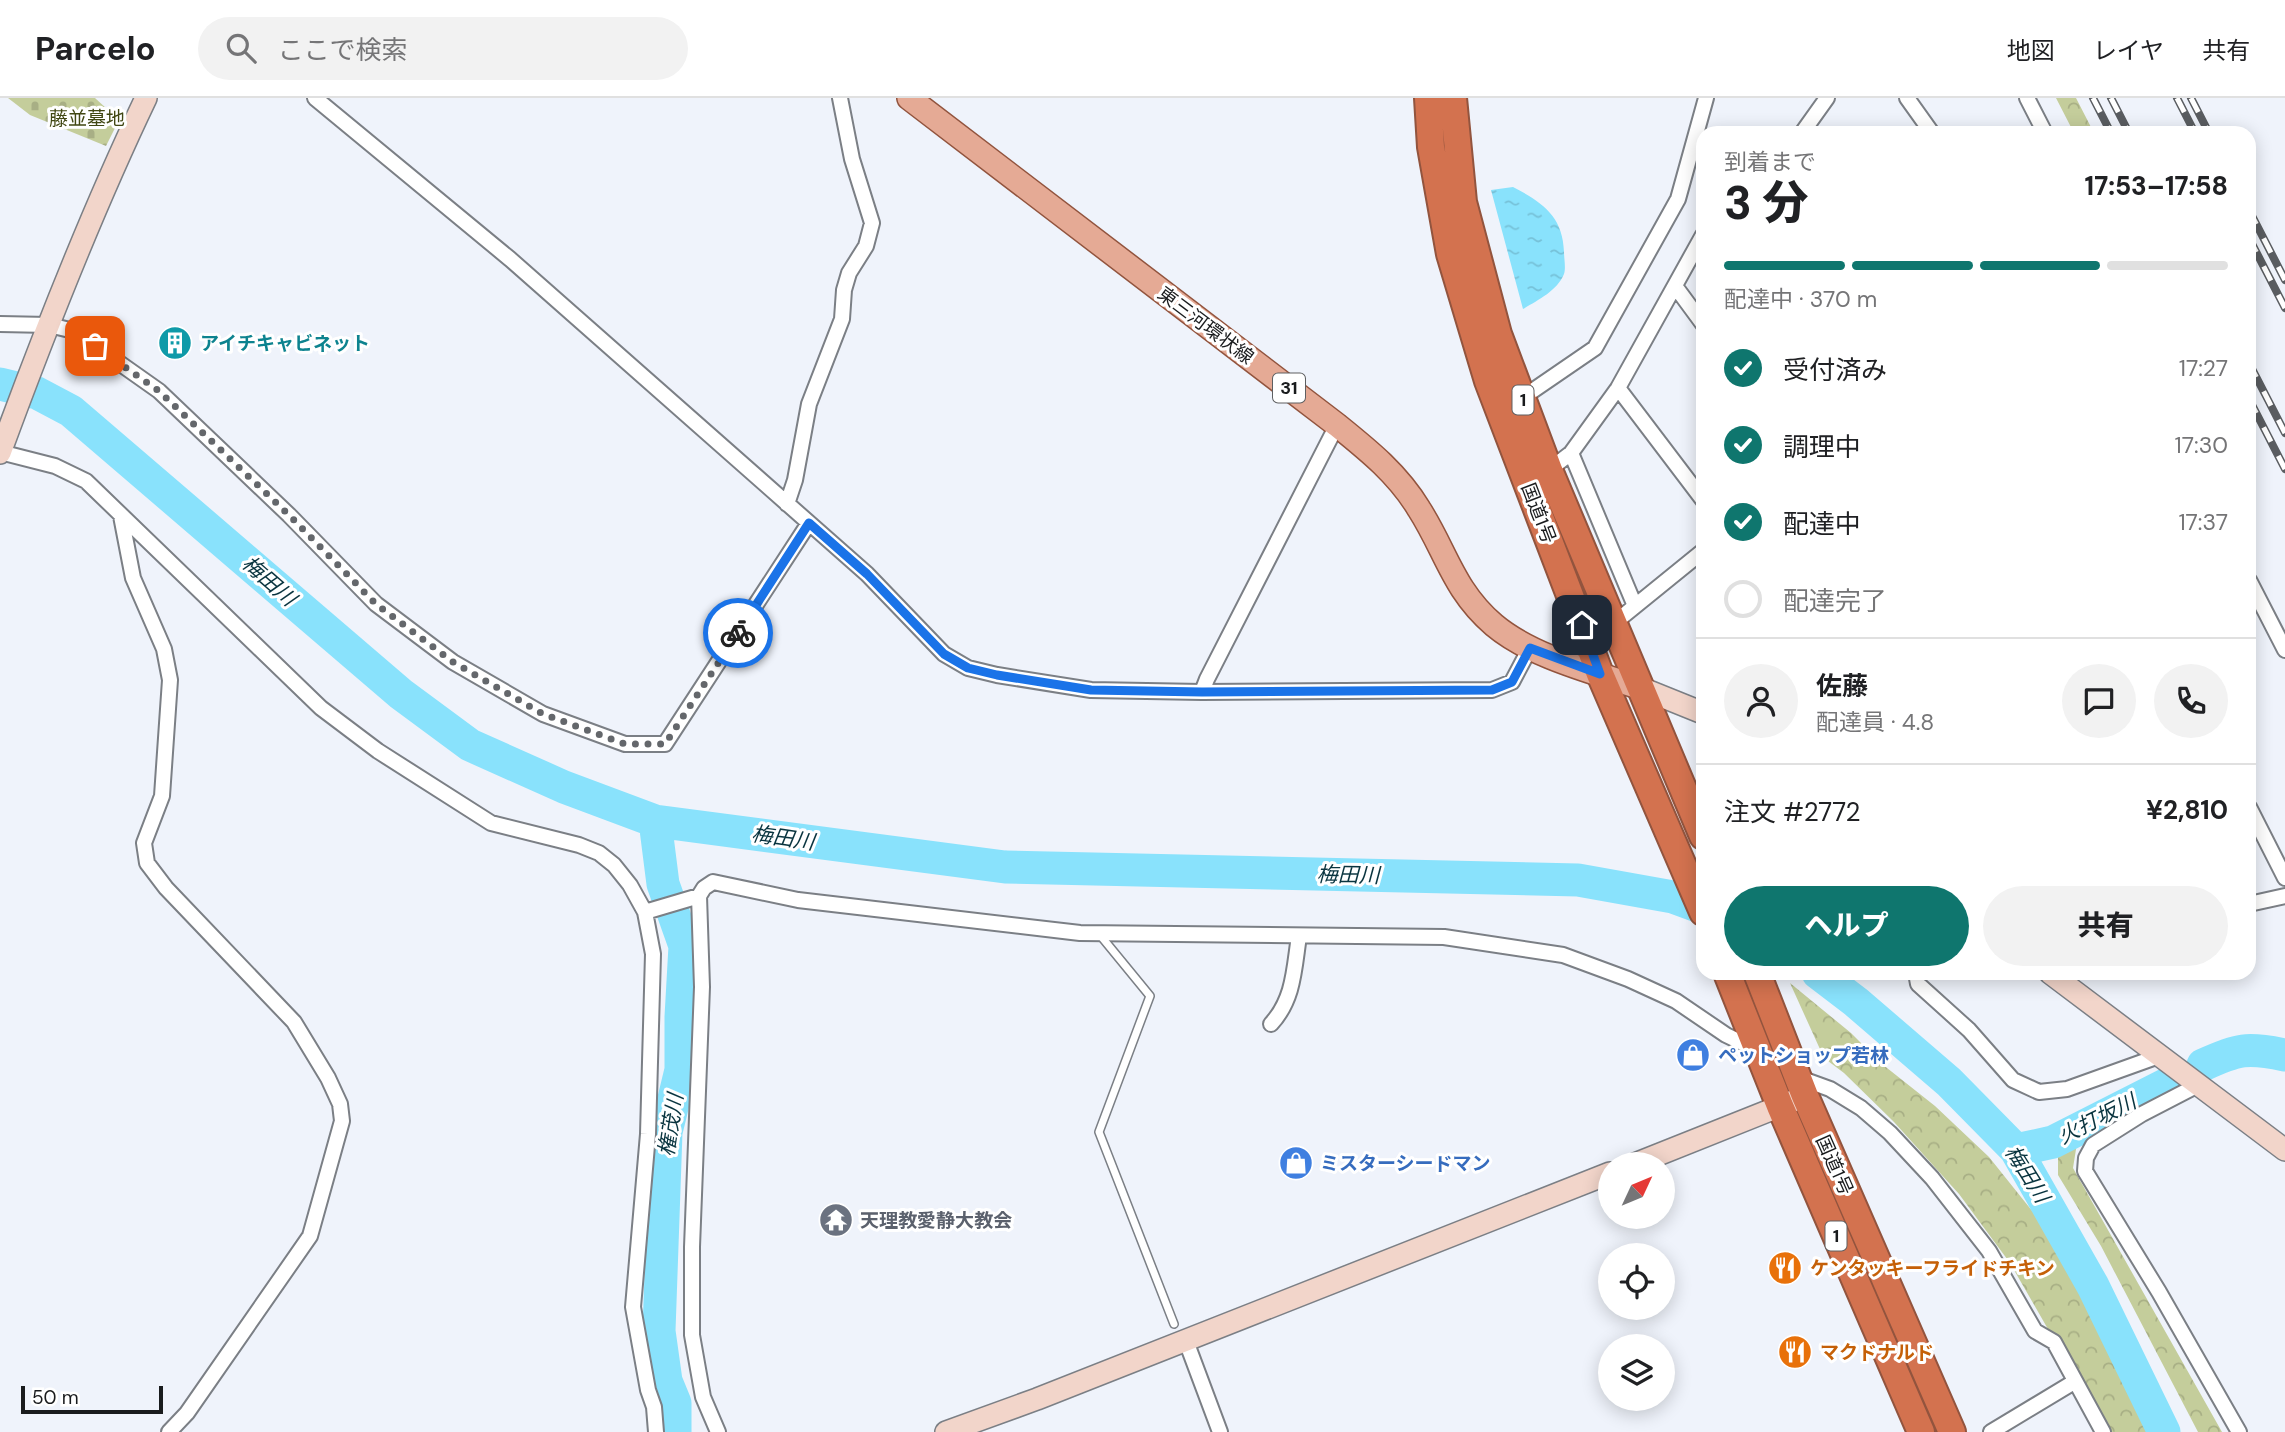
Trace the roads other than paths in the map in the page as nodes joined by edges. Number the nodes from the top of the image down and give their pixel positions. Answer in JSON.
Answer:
{"nodes":[{"id":1,"x":145,"y":98,"type":"edge"},
{"id":2,"x":315,"y":98,"type":"edge"},
{"id":3,"x":841,"y":98,"type":"edge"},
{"id":4,"x":909,"y":98,"type":"edge"},
{"id":5,"x":1428,"y":98,"type":"edge"},
{"id":6,"x":1452,"y":98,"type":"edge"},
{"id":7,"x":1706,"y":98,"type":"edge"},
{"id":8,"x":1827,"y":98,"type":"edge"},
{"id":9,"x":1907,"y":98,"type":"edge"},
{"id":10,"x":2027,"y":98,"type":"edge"},
{"id":11,"x":1698,"y":126,"type":"edge"},
{"id":12,"x":1809,"y":126,"type":"edge"},
{"id":13,"x":1926,"y":126,"type":"edge"},
{"id":14,"x":2041,"y":126,"type":"edge"},
{"id":15,"x":1696,"y":134,"type":"edge"},
{"id":16,"x":1696,"y":248,"type":"edge"},
{"id":17,"x":1675,"y":286,"type":"junction"},
{"id":18,"x":1696,"y":314,"type":"edge"},
{"id":19,"x":0,"y":324,"type":"edge"},
{"id":20,"x":47,"y":329,"type":"junction"},
{"id":21,"x":1618,"y":388,"type":"junction"},
{"id":22,"x":1522,"y":398,"type":"junction"},
{"id":23,"x":1337,"y":425,"type":"junction"},
{"id":24,"x":1,"y":451,"type":"edge"},
{"id":25,"x":1571,"y":453,"type":"junction"},
{"id":26,"x":1549,"y":470,"type":"junction"},
{"id":27,"x":1696,"y":491,"type":"edge"},
{"id":28,"x":787,"y":504,"type":"junction"},
{"id":29,"x":121,"y":515,"type":"junction"},
{"id":30,"x":809,"y":523,"type":"junction"},
{"id":31,"x":1696,"y":557,"type":"edge"},
{"id":32,"x":2256,"y":594,"type":"edge"},
{"id":33,"x":1635,"y":606,"type":"junction"},
{"id":34,"x":1613,"y":624,"type":"junction"},
{"id":35,"x":1530,"y":648,"type":"junction"},
{"id":36,"x":2285,"y":650,"type":"edge"},
{"id":37,"x":1600,"y":674,"type":"junction"},
{"id":38,"x":1641,"y":688,"type":"junction"},
{"id":39,"x":1202,"y":692,"type":"junction"},
{"id":40,"x":1696,"y":710,"type":"edge"},
{"id":41,"x":1696,"y":819,"type":"edge"},
{"id":42,"x":2256,"y":821,"type":"edge"},
{"id":43,"x":2285,"y":878,"type":"edge"},
{"id":44,"x":1696,"y":895,"type":"edge"},
{"id":45,"x":2285,"y":896,"type":"edge"},
{"id":46,"x":696,"y":897,"type":"junction"},
{"id":47,"x":2256,"y":902,"type":"edge"},
{"id":48,"x":649,"y":912,"type":"junction"},
{"id":49,"x":1099,"y":934,"type":"junction"},
{"id":50,"x":1299,"y":936,"type":"junction"},
{"id":51,"x":1730,"y":980,"type":"edge"},
{"id":52,"x":1760,"y":980,"type":"edge"},
{"id":53,"x":1917,"y":980,"type":"edge"},
{"id":54,"x":2059,"y":980,"type":"edge"},
{"id":55,"x":1271,"y":1024,"type":"dead end"},
{"id":56,"x":1756,"y":1044,"type":"junction"},
{"id":57,"x":2160,"y":1056,"type":"junction"},
{"id":58,"x":2198,"y":1085,"type":"junction"},
{"id":59,"x":1801,"y":1086,"type":"junction"},
{"id":60,"x":1780,"y":1106,"type":"junction"},
{"id":61,"x":2285,"y":1150,"type":"edge"},
{"id":62,"x":1665,"y":1152,"type":"edge"},
{"id":63,"x":1598,"y":1178,"type":"edge"},
{"id":64,"x":1180,"y":1332,"type":"junction"},
{"id":65,"x":2074,"y":1382,"type":"junction"},
{"id":66,"x":169,"y":1432,"type":"edge"},
{"id":67,"x":656,"y":1432,"type":"edge"},
{"id":68,"x":718,"y":1432,"type":"edge"},
{"id":69,"x":946,"y":1432,"type":"edge"},
{"id":70,"x":1220,"y":1432,"type":"edge"},
{"id":71,"x":1921,"y":1432,"type":"edge"},
{"id":72,"x":1952,"y":1432,"type":"edge"},
{"id":73,"x":1991,"y":1432,"type":"edge"},
{"id":74,"x":2103,"y":1432,"type":"edge"},
{"id":75,"x":2239,"y":1432,"type":"edge"}],
"edges":[{"from":1,"to":20,"type":"street"},
{"from":2,"to":28,"type":"street"},
{"from":3,"to":28,"type":"street"},
{"from":4,"to":23,"type":"main road","name":"東三河環状線","number":"31"},
{"from":5,"to":37,"type":"highway","name":"国道1号","number":"1"},
{"from":6,"to":22,"type":"highway","name":"国道1号","number":"1"},
{"from":7,"to":11,"type":"street"},
{"from":8,"to":12,"type":"street"},
{"from":9,"to":13,"type":"street"},
{"from":10,"to":14,"type":"street"},
{"from":15,"to":22,"type":"street"},
{"from":16,"to":17,"type":"street"},
{"from":17,"to":18,"type":"street"},
{"from":17,"to":21,"type":"street"},
{"from":19,"to":20,"type":"street"},
{"from":20,"to":24,"type":"street"},
{"from":20,"to":30,"type":"street"},
{"from":21,"to":25,"type":"street"},
{"from":21,"to":27,"type":"street"},
{"from":22,"to":26,"type":"highway","name":"国道1号","number":"1"},
{"from":23,"to":35,"type":"main road","name":"東三河環状線","number":"31"},
{"from":23,"to":39,"type":"street"},
{"from":24,"to":29,"type":"street"},
{"from":25,"to":26,"type":"street"},
{"from":25,"to":33,"type":"street"},
{"from":26,"to":34,"type":"highway","name":"国道1号","number":"1"},
{"from":28,"to":30,"type":"street"},
{"from":29,"to":48,"type":"street"},
{"from":29,"to":66,"type":"street"},
{"from":30,"to":39,"type":"street"},
{"from":31,"to":33,"type":"street"},
{"from":32,"to":36,"type":"street"},
{"from":33,"to":34,"type":"street"},
{"from":34,"to":38,"type":"highway","name":"国道1号","number":"1"},
{"from":35,"to":37,"type":"main road","name":"東三河環状線","number":"31"},
{"from":35,"to":39,"type":"street"},
{"from":37,"to":38,"type":"main road","name":"東三河環状線","number":"31"},
{"from":37,"to":44,"type":"highway","name":"国道1号","number":"1"},
{"from":38,"to":40,"type":"street"},
{"from":38,"to":41,"type":"highway","name":"国道1号","number":"1"},
{"from":42,"to":43,"type":"street"},
{"from":45,"to":47,"type":"street"},
{"from":46,"to":48,"type":"street"},
{"from":46,"to":49,"type":"street"},
{"from":46,"to":68,"type":"street"},
{"from":48,"to":67,"type":"street"},
{"from":49,"to":50,"type":"street"},
{"from":49,"to":64,"type":"lane"},
{"from":50,"to":55,"type":"street"},
{"from":50,"to":56,"type":"street"},
{"from":51,"to":56,"type":"highway","name":"国道1号","number":"1"},
{"from":52,"to":59,"type":"highway","name":"国道1号","number":"1"},
{"from":53,"to":57,"type":"street"},
{"from":54,"to":57,"type":"street"},
{"from":56,"to":60,"type":"highway","name":"国道1号","number":"1"},
{"from":57,"to":58,"type":"street"},
{"from":58,"to":61,"type":"street"},
{"from":58,"to":75,"type":"street"},
{"from":59,"to":60,"type":"street"},
{"from":59,"to":65,"type":"street"},
{"from":59,"to":72,"type":"highway","name":"国道1号","number":"1"},
{"from":60,"to":62,"type":"street"},
{"from":60,"to":71,"type":"highway","name":"国道1号","number":"1"},
{"from":63,"to":64,"type":"street"},
{"from":64,"to":69,"type":"street"},
{"from":64,"to":70,"type":"street"},
{"from":65,"to":73,"type":"street"},
{"from":65,"to":74,"type":"street"}]}
